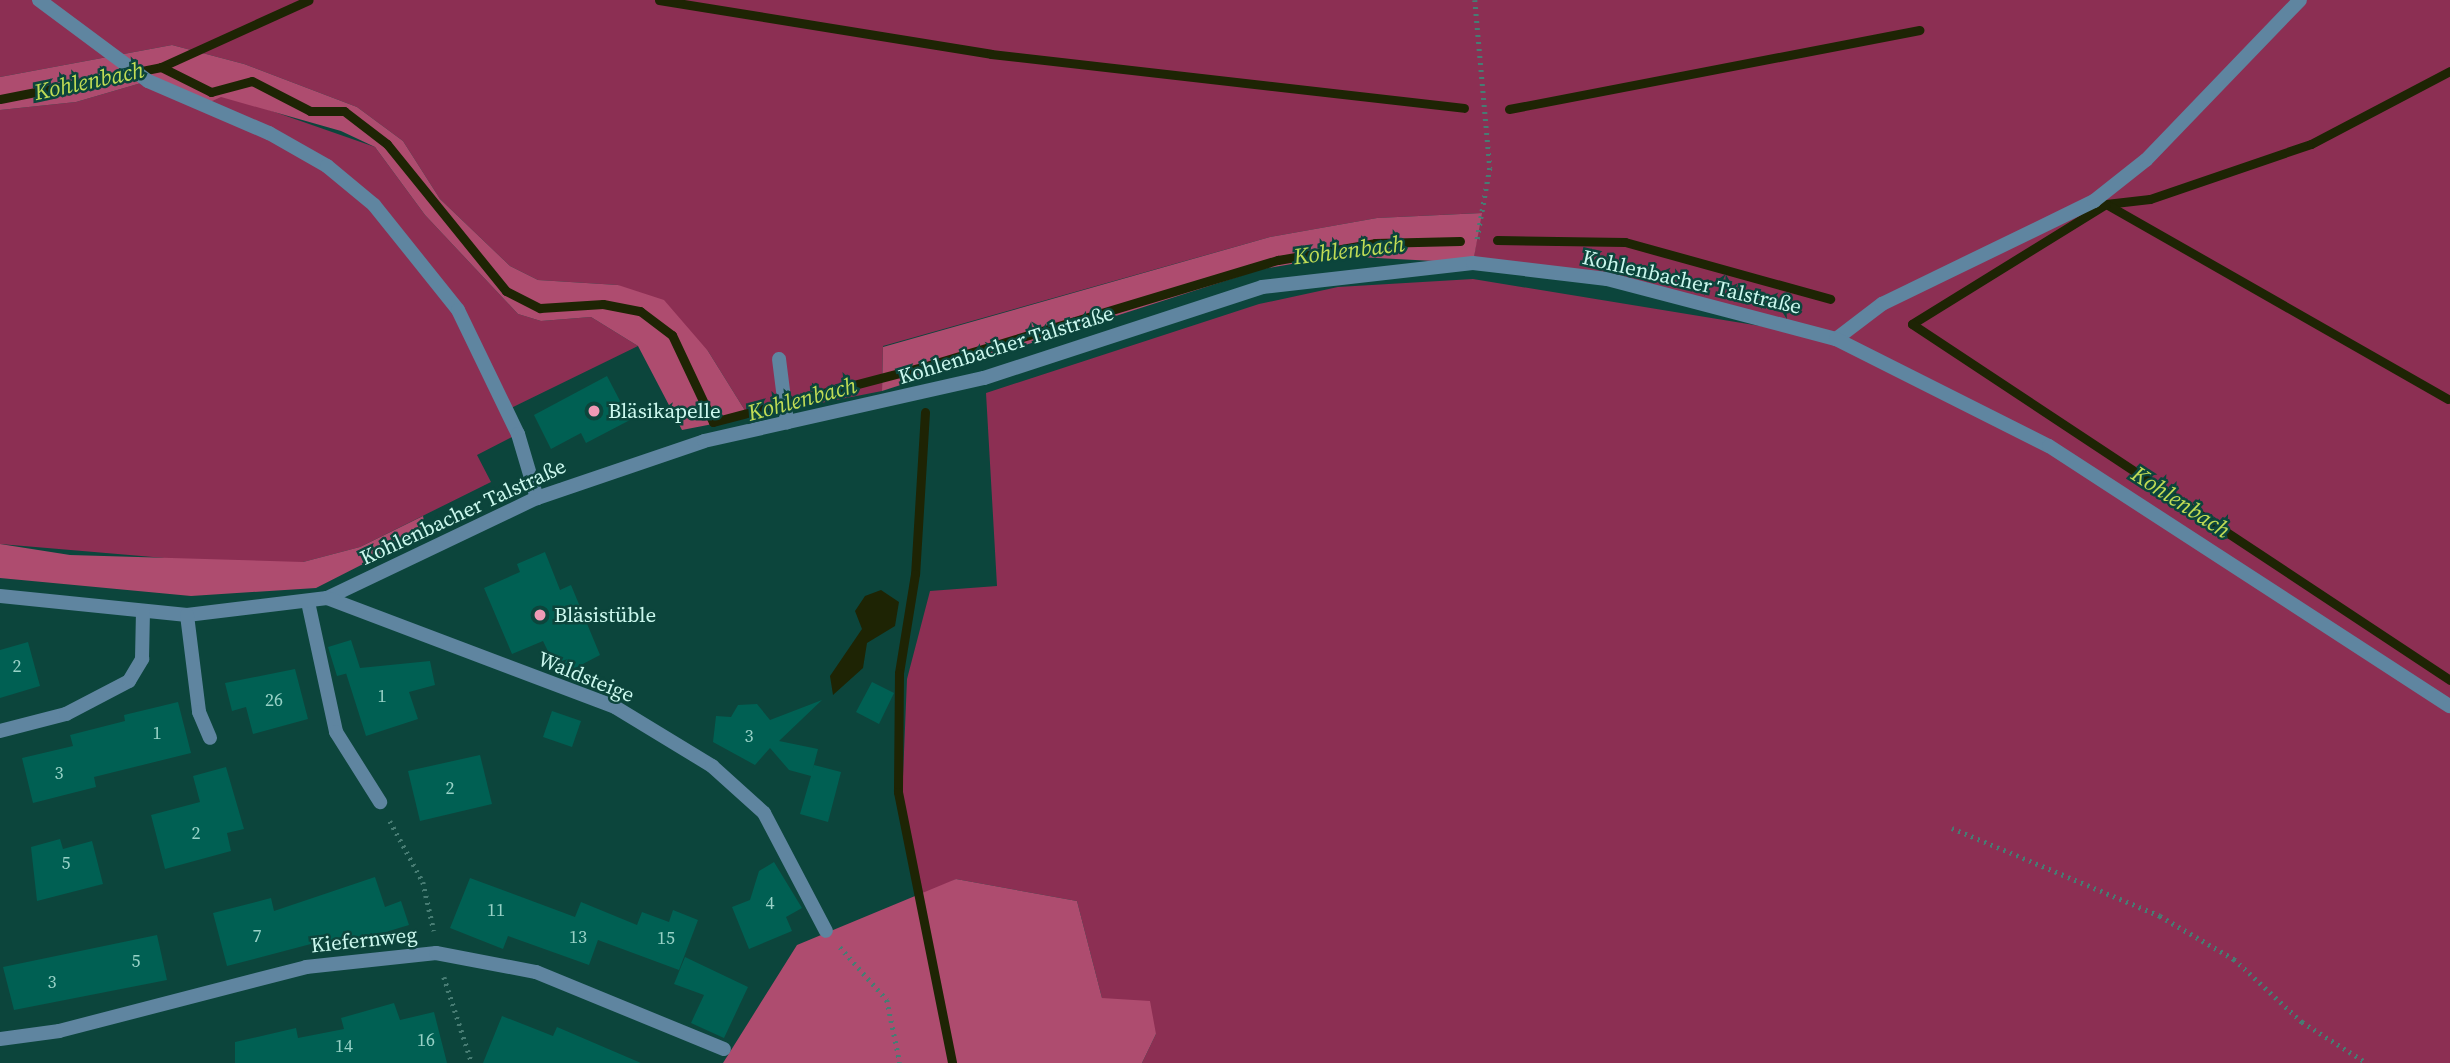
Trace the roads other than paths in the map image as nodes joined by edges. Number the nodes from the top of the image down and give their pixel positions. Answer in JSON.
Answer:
{"nodes":[{"id":1,"x":39,"y":0,"type":"edge"},
{"id":2,"x":2300,"y":0,"type":"edge"},
{"id":3,"x":1836,"y":339,"type":"junction"},
{"id":4,"x":779,"y":359,"type":"dead end"},
{"id":5,"x":787,"y":416,"type":"junction"},
{"id":6,"x":537,"y":498,"type":"junction"},
{"id":7,"x":0,"y":596,"type":"edge"},
{"id":8,"x":327,"y":598,"type":"junction"},
{"id":9,"x":308,"y":602,"type":"junction"},
{"id":10,"x":143,"y":611,"type":"junction"},
{"id":11,"x":187,"y":615,"type":"junction"},
{"id":12,"x":2450,"y":706,"type":"edge"},
{"id":13,"x":0,"y":731,"type":"edge"},
{"id":14,"x":210,"y":738,"type":"dead end"},
{"id":15,"x":380,"y":802,"type":"dead end"},
{"id":16,"x":826,"y":931,"type":"road end"},
{"id":17,"x":0,"y":1040,"type":"edge"},
{"id":18,"x":724,"y":1049,"type":"dead end"}],
"edges":[{"from":1,"to":6,"type":"street"},
{"from":2,"to":3,"type":"street"},
{"from":3,"to":5,"type":"street","name":"Kohlenbacher Talstraße"},
{"from":3,"to":12,"type":"street","name":"Kohlenbacher Talstraße"},
{"from":4,"to":5,"type":"street"},
{"from":5,"to":6,"type":"street","name":"Kohlenbacher Talstraße"},
{"from":6,"to":8,"type":"street","name":"Kohlenbacher Talstraße"},
{"from":7,"to":10,"type":"street","name":"Kohlenbacher Talstraße"},
{"from":8,"to":9,"type":"street","name":"Kohlenbacher Talstraße"},
{"from":8,"to":16,"type":"street","name":"Waldsteige"},
{"from":9,"to":11,"type":"street","name":"Kohlenbacher Talstraße"},
{"from":9,"to":15,"type":"street"},
{"from":10,"to":11,"type":"street","name":"Kohlenbacher Talstraße"},
{"from":10,"to":13,"type":"street"},
{"from":11,"to":14,"type":"street"},
{"from":17,"to":18,"type":"street","name":"Kiefernweg"}]}
